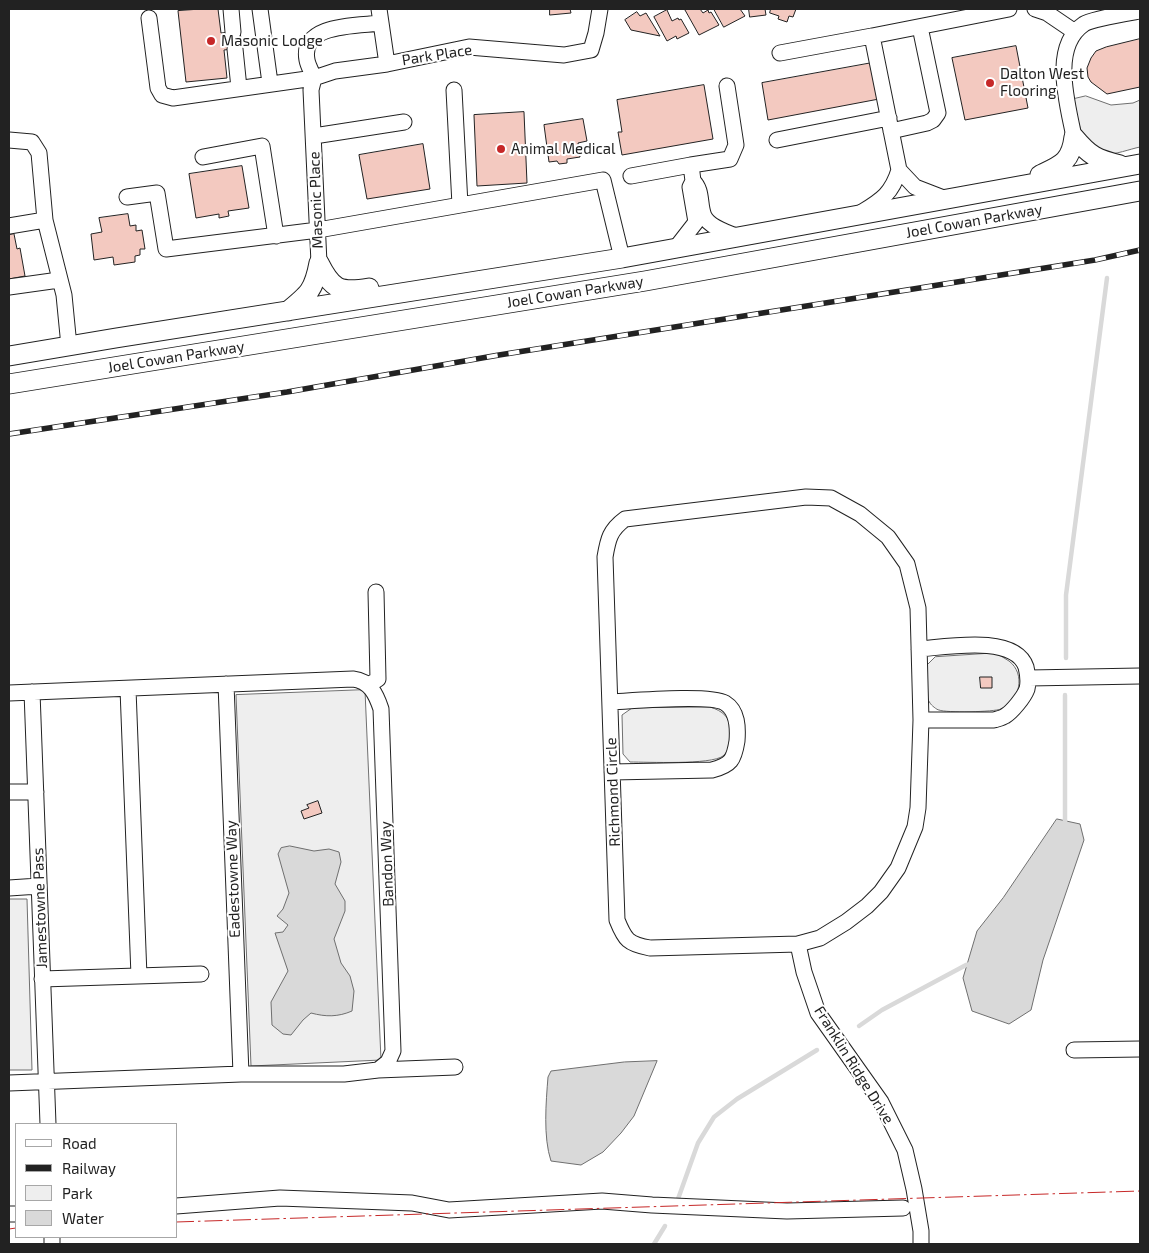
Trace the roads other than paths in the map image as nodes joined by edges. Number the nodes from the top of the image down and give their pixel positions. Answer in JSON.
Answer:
{"nodes":[{"id":1,"x":230,"y":9,"type":"edge"},
{"id":2,"x":260,"y":9,"type":"edge"},
{"id":3,"x":600,"y":9,"type":"edge"},
{"id":4,"x":1009,"y":9,"type":"edge"},
{"id":5,"x":1036,"y":9,"type":"edge"},
{"id":6,"x":1140,"y":11,"type":"edge"},
{"id":7,"x":380,"y":16,"type":"edge"},
{"id":8,"x":149,"y":18,"type":"dead end"},
{"id":9,"x":920,"y":27,"type":"junction"},
{"id":10,"x":233,"y":32,"type":"dead end"},
{"id":11,"x":1075,"y":32,"type":"junction"},
{"id":12,"x":872,"y":36,"type":"junction"},
{"id":13,"x":235,"y":49,"type":"dead end"},
{"id":14,"x":780,"y":53,"type":"dead end"},
{"id":15,"x":387,"y":64,"type":"junction"},
{"id":16,"x":314,"y":78,"type":"junction"},
{"id":17,"x":270,"y":83,"type":"junction"},
{"id":18,"x":727,"y":86,"type":"dead end"},
{"id":19,"x":239,"y":88,"type":"junction"},
{"id":20,"x":454,"y":90,"type":"dead end"},
{"id":21,"x":404,"y":122,"type":"dead end"},
{"id":22,"x":890,"y":124,"type":"junction"},
{"id":23,"x":314,"y":136,"type":"junction"},
{"id":24,"x":1074,"y":136,"type":"junction"},
{"id":25,"x":9,"y":140,"type":"edge"},
{"id":26,"x":777,"y":140,"type":"dead end"},
{"id":27,"x":203,"y":157,"type":"dead end"},
{"id":28,"x":691,"y":166,"type":"junction"},
{"id":29,"x":1134,"y":166,"type":"edge"},
{"id":30,"x":899,"y":170,"type":"junction"},
{"id":31,"x":632,"y":176,"type":"dead end"},
{"id":32,"x":693,"y":181,"type":"junction"},
{"id":33,"x":1017,"y":186,"type":"junction"},
{"id":34,"x":1140,"y":191,"type":"edge"},
{"id":35,"x":127,"y":196,"type":"dead end"},
{"id":36,"x":946,"y":199,"type":"junction"},
{"id":37,"x":460,"y":205,"type":"junction"},
{"id":38,"x":859,"y":215,"type":"junction"},
{"id":39,"x":45,"y":220,"type":"junction"},
{"id":40,"x":9,"y":226,"type":"edge"},
{"id":41,"x":318,"y":230,"type":"junction"},
{"id":42,"x":276,"y":236,"type":"junction"},
{"id":43,"x":739,"y":238,"type":"junction"},
{"id":44,"x":675,"y":249,"type":"junction"},
{"id":45,"x":622,"y":258,"type":"junction"},
{"id":46,"x":319,"y":262,"type":"junction"},
{"id":47,"x":491,"y":279,"type":"junction"},
{"id":48,"x":59,"y":280,"type":"junction"},
{"id":49,"x":9,"y":288,"type":"edge"},
{"id":50,"x":288,"y":311,"type":"junction"},
{"id":51,"x":69,"y":346,"type":"junction"},
{"id":52,"x":9,"y":356,"type":"edge"},
{"id":53,"x":9,"y":384,"type":"edge"},
{"id":54,"x":376,"y":592,"type":"dead end"},
{"id":55,"x":919,"y":649,"type":"junction"},
{"id":56,"x":1140,"y":676,"type":"edge"},
{"id":57,"x":1029,"y":678,"type":"junction"},
{"id":58,"x":226,"y":684,"type":"junction"},
{"id":59,"x":369,"y":685,"type":"junction"},
{"id":60,"x":128,"y":688,"type":"junction"},
{"id":61,"x":32,"y":692,"type":"junction"},
{"id":62,"x":9,"y":693,"type":"edge"},
{"id":63,"x":610,"y":702,"type":"junction"},
{"id":64,"x":921,"y":720,"type":"junction"},
{"id":65,"x":612,"y":772,"type":"junction"},
{"id":66,"x":9,"y":792,"type":"edge"},
{"id":67,"x":36,"y":792,"type":"junction"},
{"id":68,"x":39,"y":886,"type":"junction"},
{"id":69,"x":9,"y":888,"type":"edge"},
{"id":70,"x":798,"y":944,"type":"junction"},
{"id":71,"x":201,"y":974,"type":"dead end"},
{"id":72,"x":139,"y":976,"type":"junction"},
{"id":73,"x":42,"y":979,"type":"junction"},
{"id":74,"x":1140,"y":1049,"type":"edge"},
{"id":75,"x":1074,"y":1050,"type":"dead end"},
{"id":76,"x":455,"y":1067,"type":"dead end"},
{"id":77,"x":378,"y":1070,"type":"junction"},
{"id":78,"x":241,"y":1074,"type":"junction"},
{"id":79,"x":46,"y":1082,"type":"junction"},
{"id":80,"x":9,"y":1083,"type":"edge"},
{"id":81,"x":48,"y":1123,"type":"edge"},
{"id":82,"x":178,"y":1206,"type":"edge"},
{"id":83,"x":903,"y":1208,"type":"dead end"},
{"id":84,"x":921,"y":1244,"type":"edge"}],
"edges":[{"from":1,"to":10,"type":"street"},
{"from":2,"to":17,"type":"street"},
{"from":3,"to":15,"type":"street","name":"Park Place"},
{"from":4,"to":9,"type":"street"},
{"from":5,"to":11,"type":"street"},
{"from":6,"to":11,"type":"street"},
{"from":7,"to":15,"type":"street"},
{"from":7,"to":16,"type":"street"},
{"from":8,"to":19,"type":"street","name":"Park Place"},
{"from":9,"to":12,"type":"street"},
{"from":9,"to":22,"type":"street"},
{"from":11,"to":24,"type":"street"},
{"from":12,"to":14,"type":"street"},
{"from":12,"to":22,"type":"street"},
{"from":13,"to":19,"type":"street"},
{"from":15,"to":16,"type":"street","name":"Park Place"},
{"from":16,"to":17,"type":"street","name":"Park Place"},
{"from":16,"to":23,"type":"street","name":"Masonic Place"},
{"from":17,"to":19,"type":"street","name":"Park Place"},
{"from":18,"to":28,"type":"street"},
{"from":20,"to":37,"type":"street"},
{"from":21,"to":23,"type":"street"},
{"from":22,"to":26,"type":"street"},
{"from":22,"to":30,"type":"street"},
{"from":23,"to":41,"type":"street","name":"Masonic Place"},
{"from":24,"to":29,"type":"main road"},
{"from":24,"to":33,"type":"main road"},
{"from":25,"to":39,"type":"street"},
{"from":27,"to":42,"type":"street"},
{"from":28,"to":31,"type":"street"},
{"from":28,"to":32,"type":"street"},
{"from":29,"to":33,"type":"main road","name":"Joel Cowan Parkway"},
{"from":30,"to":36,"type":"street"},
{"from":30,"to":38,"type":"street"},
{"from":32,"to":43,"type":"street"},
{"from":32,"to":44,"type":"street"},
{"from":33,"to":36,"type":"main road","name":"Joel Cowan Parkway"},
{"from":34,"to":53,"type":"main road","name":"Joel Cowan Parkway"},
{"from":35,"to":42,"type":"street"},
{"from":36,"to":38,"type":"main road","name":"Joel Cowan Parkway"},
{"from":37,"to":41,"type":"street"},
{"from":37,"to":45,"type":"street"},
{"from":38,"to":43,"type":"main road","name":"Joel Cowan Parkway"},
{"from":39,"to":40,"type":"street"},
{"from":39,"to":48,"type":"street"},
{"from":41,"to":42,"type":"street"},
{"from":41,"to":46,"type":"street","name":"Masonic Place"},
{"from":43,"to":44,"type":"main road","name":"Joel Cowan Parkway"},
{"from":44,"to":45,"type":"main road","name":"Joel Cowan Parkway"},
{"from":45,"to":47,"type":"main road","name":"Joel Cowan Parkway"},
{"from":46,"to":47,"type":"main road"},
{"from":46,"to":50,"type":"main road","name":"Masonic Place"},
{"from":47,"to":50,"type":"main road","name":"Joel Cowan Parkway"},
{"from":48,"to":49,"type":"street"},
{"from":48,"to":51,"type":"street"},
{"from":50,"to":51,"type":"main road","name":"Joel Cowan Parkway"},
{"from":51,"to":52,"type":"main road","name":"Joel Cowan Parkway"},
{"from":54,"to":59,"type":"street"},
{"from":55,"to":57,"type":"street"},
{"from":55,"to":63,"type":"street","name":"Richmond Circle"},
{"from":55,"to":64,"type":"street","name":"Richmond Circle"},
{"from":56,"to":57,"type":"street"},
{"from":57,"to":64,"type":"street"},
{"from":58,"to":59,"type":"street"},
{"from":58,"to":60,"type":"street"},
{"from":58,"to":78,"type":"street","name":"Eadestowne Way"},
{"from":59,"to":77,"type":"street","name":"Bandon Way"},
{"from":60,"to":61,"type":"street"},
{"from":60,"to":72,"type":"street"},
{"from":61,"to":62,"type":"street"},
{"from":61,"to":67,"type":"street","name":"Jamestowne Pass"},
{"from":63,"to":65,"type":"street","name":"Richmond Circle"},
{"from":63,"to":65,"type":"street"},
{"from":64,"to":70,"type":"street","name":"Richmond Circle"},
{"from":65,"to":70,"type":"street","name":"Richmond Circle"},
{"from":66,"to":67,"type":"street"},
{"from":67,"to":68,"type":"street","name":"Jamestowne Pass"},
{"from":68,"to":69,"type":"street"},
{"from":68,"to":73,"type":"street","name":"Jamestowne Pass"},
{"from":70,"to":84,"type":"street","name":"Franklin Ridge Drive"},
{"from":71,"to":72,"type":"street"},
{"from":72,"to":73,"type":"street"},
{"from":73,"to":79,"type":"street","name":"Jamestowne Pass"},
{"from":74,"to":75,"type":"street"},
{"from":76,"to":77,"type":"street"},
{"from":77,"to":78,"type":"street"},
{"from":78,"to":79,"type":"street"},
{"from":79,"to":80,"type":"street"},
{"from":79,"to":81,"type":"street","name":"Jamestowne Pass"},
{"from":82,"to":83,"type":"street"}]}
